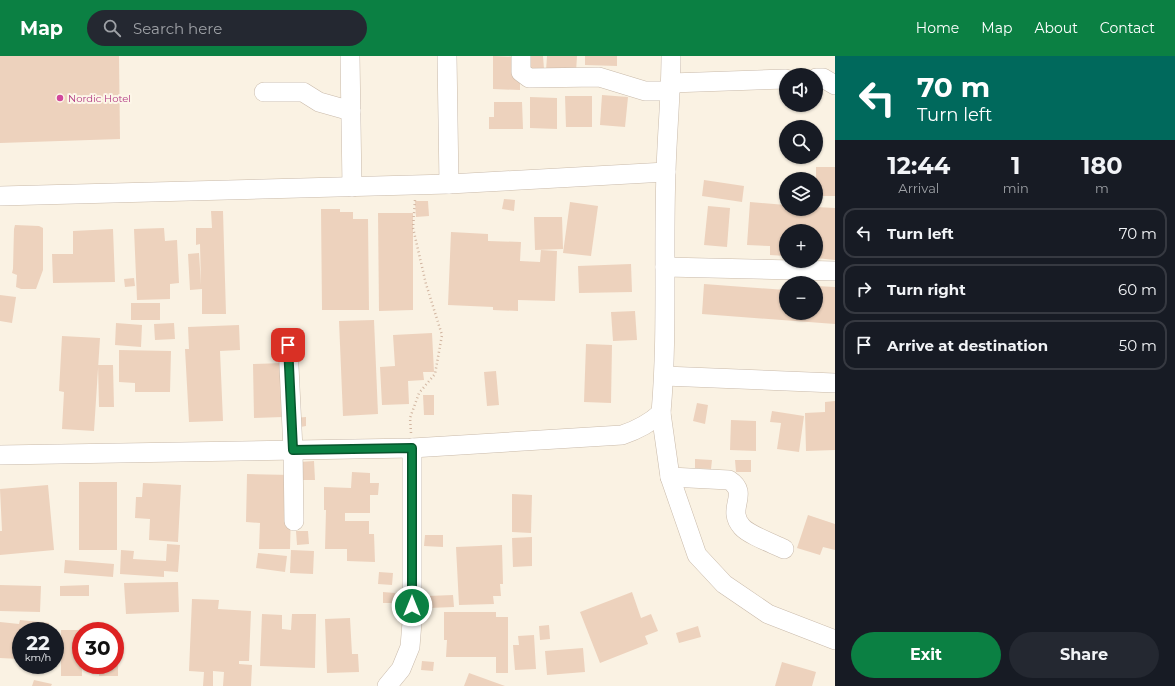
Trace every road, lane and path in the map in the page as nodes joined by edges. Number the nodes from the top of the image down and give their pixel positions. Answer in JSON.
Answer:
{"nodes":[{"id":1,"x":350,"y":56,"type":"edge"},
{"id":2,"x":447,"y":56,"type":"edge"},
{"id":3,"x":521,"y":56,"type":"edge"},
{"id":4,"x":671,"y":56,"type":"edge"},
{"id":5,"x":779,"y":79,"type":"edge"},
{"id":6,"x":671,"y":87,"type":"junction"},
{"id":7,"x":264,"y":92,"type":"dead end"},
{"id":8,"x":351,"y":111,"type":"junction"},
{"id":9,"x":666,"y":172,"type":"junction"},
{"id":10,"x":449,"y":184,"type":"junction"},
{"id":11,"x":416,"y":185,"type":"junction"},
{"id":12,"x":352,"y":187,"type":"junction"},
{"id":13,"x":0,"y":196,"type":"edge"},
{"id":14,"x":665,"y":267,"type":"junction"},
{"id":15,"x":835,"y":271,"type":"edge"},
{"id":16,"x":288,"y":345,"type":"dead end"},
{"id":17,"x":664,"y":376,"type":"junction"},
{"id":18,"x":835,"y":383,"type":"edge"},
{"id":19,"x":661,"y":413,"type":"junction"},
{"id":20,"x":412,"y":448,"type":"junction"},
{"id":21,"x":293,"y":450,"type":"junction"},
{"id":22,"x":0,"y":455,"type":"edge"},
{"id":23,"x":670,"y":477,"type":"junction"},
{"id":24,"x":294,"y":521,"type":"dead end"},
{"id":25,"x":784,"y":549,"type":"dead end"},
{"id":26,"x":835,"y":640,"type":"edge"},
{"id":27,"x":388,"y":686,"type":"edge"}],
"edges":[{"from":1,"to":8,"type":"street"},
{"from":2,"to":10,"type":"street"},
{"from":3,"to":6,"type":"street"},
{"from":4,"to":6,"type":"street"},
{"from":5,"to":6,"type":"street"},
{"from":6,"to":9,"type":"street"},
{"from":7,"to":8,"type":"street"},
{"from":8,"to":12,"type":"street"},
{"from":9,"to":10,"type":"street"},
{"from":9,"to":14,"type":"street"},
{"from":10,"to":11,"type":"street"},
{"from":11,"to":12,"type":"street"},
{"from":11,"to":20,"type":"path"},
{"from":12,"to":13,"type":"street"},
{"from":14,"to":15,"type":"street"},
{"from":14,"to":17,"type":"street"},
{"from":16,"to":21,"type":"street"},
{"from":17,"to":18,"type":"street"},
{"from":17,"to":19,"type":"street"},
{"from":19,"to":20,"type":"street"},
{"from":19,"to":23,"type":"street"},
{"from":20,"to":21,"type":"street"},
{"from":20,"to":27,"type":"street"},
{"from":21,"to":22,"type":"street"},
{"from":21,"to":24,"type":"street"},
{"from":23,"to":25,"type":"street"},
{"from":23,"to":26,"type":"street"}]}
